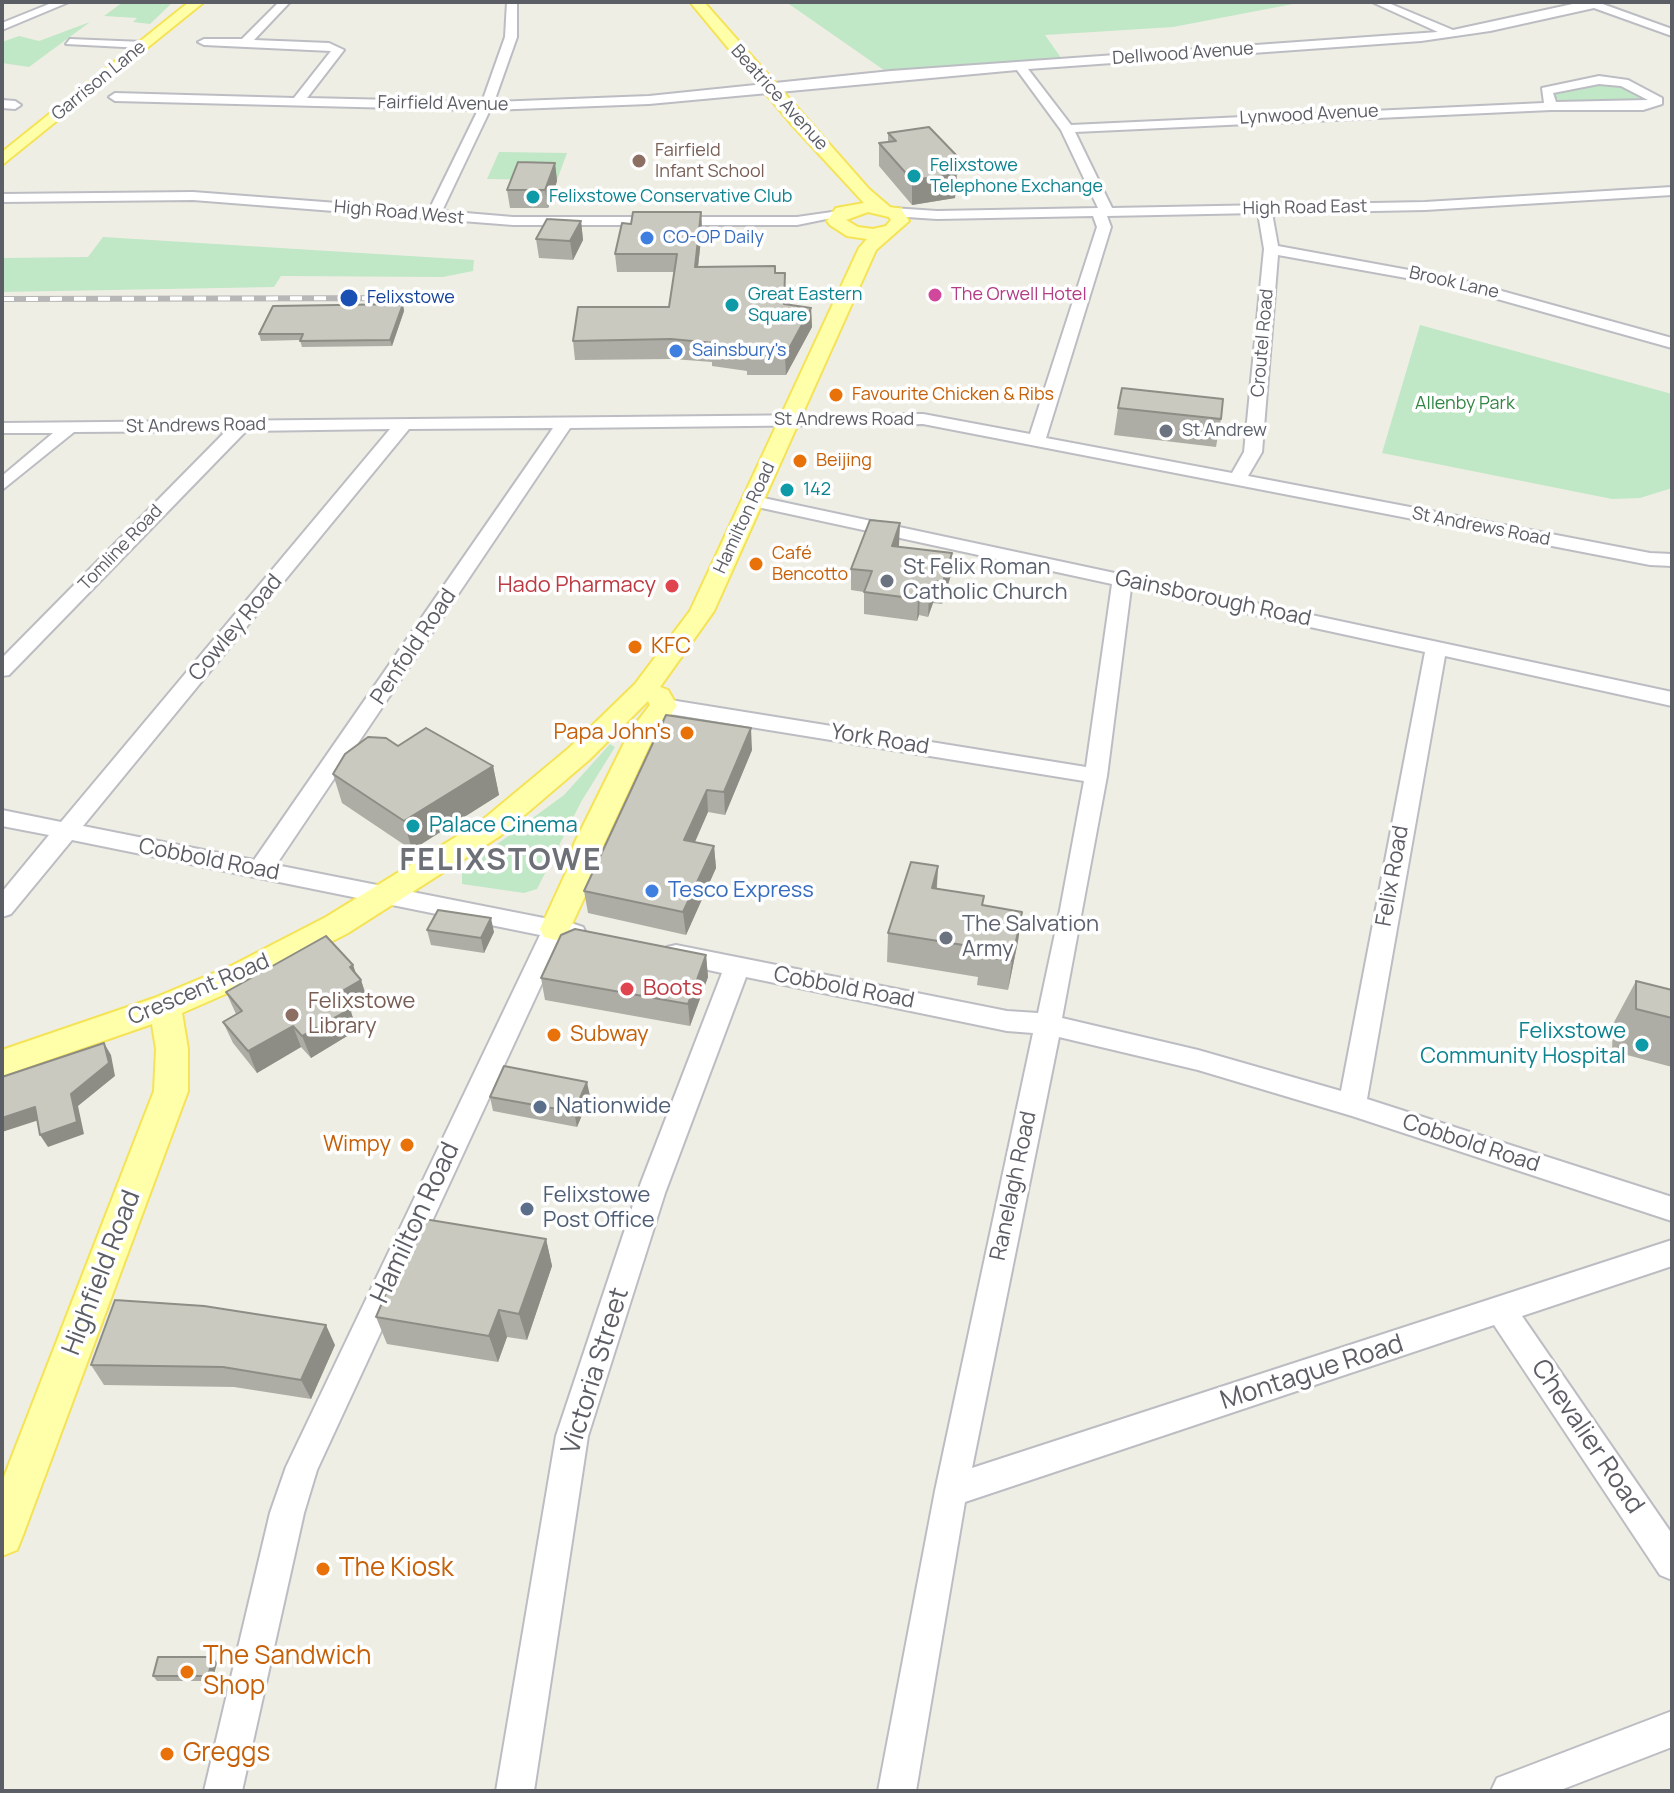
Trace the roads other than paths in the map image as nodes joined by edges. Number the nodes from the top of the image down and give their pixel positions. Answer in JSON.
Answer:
{"nodes":[{"id":1,"x":64,"y":2,"type":"edge"},
{"id":2,"x":197,"y":2,"type":"edge"},
{"id":3,"x":285,"y":2,"type":"edge"},
{"id":4,"x":512,"y":2,"type":"edge"},
{"id":5,"x":697,"y":2,"type":"edge"},
{"id":6,"x":1377,"y":2,"type":"edge"},
{"id":7,"x":1591,"y":3,"type":"edge"},
{"id":8,"x":5,"y":24,"type":"edge"},
{"id":9,"x":1672,"y":33,"type":"edge"},
{"id":10,"x":1452,"y":34,"type":"junction"},
{"id":11,"x":70,"y":42,"type":"dead end"},
{"id":12,"x":204,"y":42,"type":"dead end"},
{"id":13,"x":245,"y":43,"type":"junction"},
{"id":14,"x":143,"y":45,"type":"junction"},
{"id":15,"x":1019,"y":65,"type":"junction"},
{"id":16,"x":770,"y":86,"type":"junction"},
{"id":17,"x":115,"y":97,"type":"dead end"},
{"id":18,"x":297,"y":102,"type":"junction"},
{"id":19,"x":487,"y":106,"type":"junction"},
{"id":20,"x":1551,"y":106,"type":"junction"},
{"id":21,"x":1067,"y":129,"type":"junction"},
{"id":22,"x":2,"y":160,"type":"edge"},
{"id":23,"x":1672,"y":191,"type":"edge"},
{"id":24,"x":2,"y":198,"type":"edge"},
{"id":25,"x":1264,"y":209,"type":"junction"},
{"id":26,"x":1103,"y":212,"type":"junction"},
{"id":27,"x":433,"y":216,"type":"junction"},
{"id":28,"x":868,"y":223,"type":"junction"},
{"id":29,"x":1271,"y":249,"type":"junction"},
{"id":30,"x":1672,"y":343,"type":"edge"},
{"id":31,"x":791,"y":420,"type":"junction"},
{"id":32,"x":565,"y":422,"type":"junction"},
{"id":33,"x":404,"y":424,"type":"junction"},
{"id":34,"x":241,"y":426,"type":"junction"},
{"id":35,"x":70,"y":427,"type":"junction"},
{"id":36,"x":2,"y":428,"type":"edge"},
{"id":37,"x":1037,"y":439,"type":"junction"},
{"id":38,"x":1237,"y":480,"type":"junction"},
{"id":39,"x":2,"y":485,"type":"edge"},
{"id":40,"x":754,"y":501,"type":"junction"},
{"id":41,"x":1672,"y":560,"type":"edge"},
{"id":42,"x":1122,"y":579,"type":"junction"},
{"id":43,"x":1436,"y":648,"type":"junction"},
{"id":44,"x":2,"y":670,"type":"edge"},
{"id":45,"x":654,"y":698,"type":"junction"},
{"id":46,"x":1672,"y":699,"type":"edge"},
{"id":47,"x":1096,"y":776,"type":"junction"},
{"id":48,"x":2,"y":818,"type":"edge"},
{"id":49,"x":67,"y":831,"type":"junction"},
{"id":50,"x":260,"y":870,"type":"junction"},
{"id":51,"x":387,"y":896,"type":"junction"},
{"id":52,"x":2,"y":908,"type":"edge"},
{"id":53,"x":555,"y":929,"type":"junction"},
{"id":54,"x":596,"y":938,"type":"edge"},
{"id":55,"x":655,"y":950,"type":"edge"},
{"id":56,"x":737,"y":967,"type":"junction"},
{"id":57,"x":165,"y":1007,"type":"junction"},
{"id":58,"x":1047,"y":1024,"type":"junction"},
{"id":59,"x":2,"y":1063,"type":"edge"},
{"id":60,"x":1352,"y":1105,"type":"junction"},
{"id":61,"x":1672,"y":1209,"type":"edge"},
{"id":62,"x":1672,"y":1253,"type":"edge"},
{"id":63,"x":1502,"y":1312,"type":"junction"},
{"id":64,"x":951,"y":1491,"type":"junction"},
{"id":65,"x":2,"y":1535,"type":"edge"},
{"id":66,"x":1672,"y":1563,"type":"edge"},
{"id":67,"x":1672,"y":1729,"type":"edge"},
{"id":68,"x":223,"y":1791,"type":"edge"},
{"id":69,"x":515,"y":1791,"type":"edge"},
{"id":70,"x":897,"y":1791,"type":"edge"},
{"id":71,"x":1510,"y":1791,"type":"edge"}],
"edges":[{"from":1,"to":8,"type":"street"},
{"from":2,"to":14,"type":"main road","name":"Garrison Lane"},
{"from":3,"to":13,"type":"street"},
{"from":4,"to":19,"type":"street"},
{"from":5,"to":16,"type":"main road","name":"Beatrice Avenue"},
{"from":6,"to":10,"type":"street"},
{"from":7,"to":9,"type":"street"},
{"from":7,"to":10,"type":"street","name":"Dellwood Avenue"},
{"from":10,"to":15,"type":"street","name":"Dellwood Avenue"},
{"from":11,"to":14,"type":"street"},
{"from":12,"to":13,"type":"street"},
{"from":13,"to":18,"type":"street"},
{"from":14,"to":22,"type":"main road","name":"Garrison Lane"},
{"from":15,"to":16,"type":"street","name":"Dellwood Avenue"},
{"from":15,"to":21,"type":"street"},
{"from":16,"to":19,"type":"street","name":"Fairfield Avenue"},
{"from":16,"to":28,"type":"main road","name":"Beatrice Avenue"},
{"from":17,"to":18,"type":"street","name":"Fairfield Avenue"},
{"from":18,"to":19,"type":"street","name":"Fairfield Avenue"},
{"from":19,"to":27,"type":"street"},
{"from":20,"to":20,"type":"street","name":"Lynwood Avenue"},
{"from":20,"to":21,"type":"street","name":"Lynwood Avenue"},
{"from":21,"to":26,"type":"street"},
{"from":23,"to":25,"type":"street","name":"High Road East"},
{"from":24,"to":27,"type":"street","name":"High Road West"},
{"from":25,"to":26,"type":"street","name":"High Road East"},
{"from":25,"to":29,"type":"street"},
{"from":26,"to":28,"type":"street","name":"High Road East"},
{"from":26,"to":37,"type":"street"},
{"from":27,"to":28,"type":"street","name":"High Road West"},
{"from":28,"to":31,"type":"main road","name":"Hamilton Road"},
{"from":29,"to":30,"type":"street","name":"Brook Lane"},
{"from":29,"to":38,"type":"street","name":"Croutel Road"},
{"from":31,"to":32,"type":"street","name":"St Andrews Road"},
{"from":31,"to":37,"type":"street","name":"St Andrews Road"},
{"from":31,"to":40,"type":"main road","name":"Hamilton Road"},
{"from":32,"to":33,"type":"street","name":"St Andrews Road"},
{"from":32,"to":50,"type":"street","name":"Penfold Road"},
{"from":33,"to":34,"type":"street","name":"St Andrews Road"},
{"from":33,"to":49,"type":"street","name":"Cowley Road"},
{"from":34,"to":35,"type":"street","name":"St Andrews Road"},
{"from":34,"to":44,"type":"street","name":"Tomline Road"},
{"from":35,"to":36,"type":"street","name":"St Andrews Road"},
{"from":35,"to":39,"type":"street"},
{"from":37,"to":38,"type":"street","name":"St Andrews Road"},
{"from":38,"to":41,"type":"street","name":"St Andrews Road"},
{"from":40,"to":42,"type":"street","name":"Gainsborough Road"},
{"from":40,"to":45,"type":"main road","name":"Hamilton Road"},
{"from":42,"to":43,"type":"street","name":"Gainsborough Road"},
{"from":42,"to":47,"type":"street","name":"Ranelagh Road"},
{"from":43,"to":46,"type":"street","name":"Gainsborough Road"},
{"from":43,"to":60,"type":"street","name":"Felix Road"},
{"from":45,"to":47,"type":"street","name":"York Road"},
{"from":45,"to":51,"type":"main road","name":"Hamilton Road"},
{"from":45,"to":53,"type":"main road","name":"Hamilton Road"},
{"from":47,"to":58,"type":"street","name":"Ranelagh Road"},
{"from":48,"to":49,"type":"street","name":"Cobbold Road"},
{"from":49,"to":50,"type":"street","name":"Cobbold Road"},
{"from":49,"to":52,"type":"street","name":"Cowley Road"},
{"from":50,"to":51,"type":"street","name":"Cobbold Road"},
{"from":51,"to":53,"type":"street","name":"Cobbold Road"},
{"from":51,"to":57,"type":"main road","name":"Crescent Road"},
{"from":53,"to":54,"type":"street","name":"Cobbold Road"},
{"from":53,"to":68,"type":"street","name":"Hamilton Road"},
{"from":55,"to":56,"type":"street","name":"Cobbold Road"},
{"from":56,"to":58,"type":"street","name":"Cobbold Road"},
{"from":56,"to":69,"type":"street","name":"Victoria Street"},
{"from":57,"to":59,"type":"main road","name":"Crescent Road"},
{"from":57,"to":65,"type":"main road","name":"Highfield Road"},
{"from":58,"to":60,"type":"street","name":"Cobbold Road"},
{"from":58,"to":64,"type":"street","name":"Ranelagh Road"},
{"from":60,"to":61,"type":"street","name":"Cobbold Road"},
{"from":62,"to":63,"type":"street","name":"Montague Road"},
{"from":63,"to":64,"type":"street","name":"Montague Road"},
{"from":63,"to":66,"type":"street","name":"Chevalier Road"},
{"from":64,"to":70,"type":"street","name":"Ranelagh Road"},
{"from":67,"to":71,"type":"street"}]}
